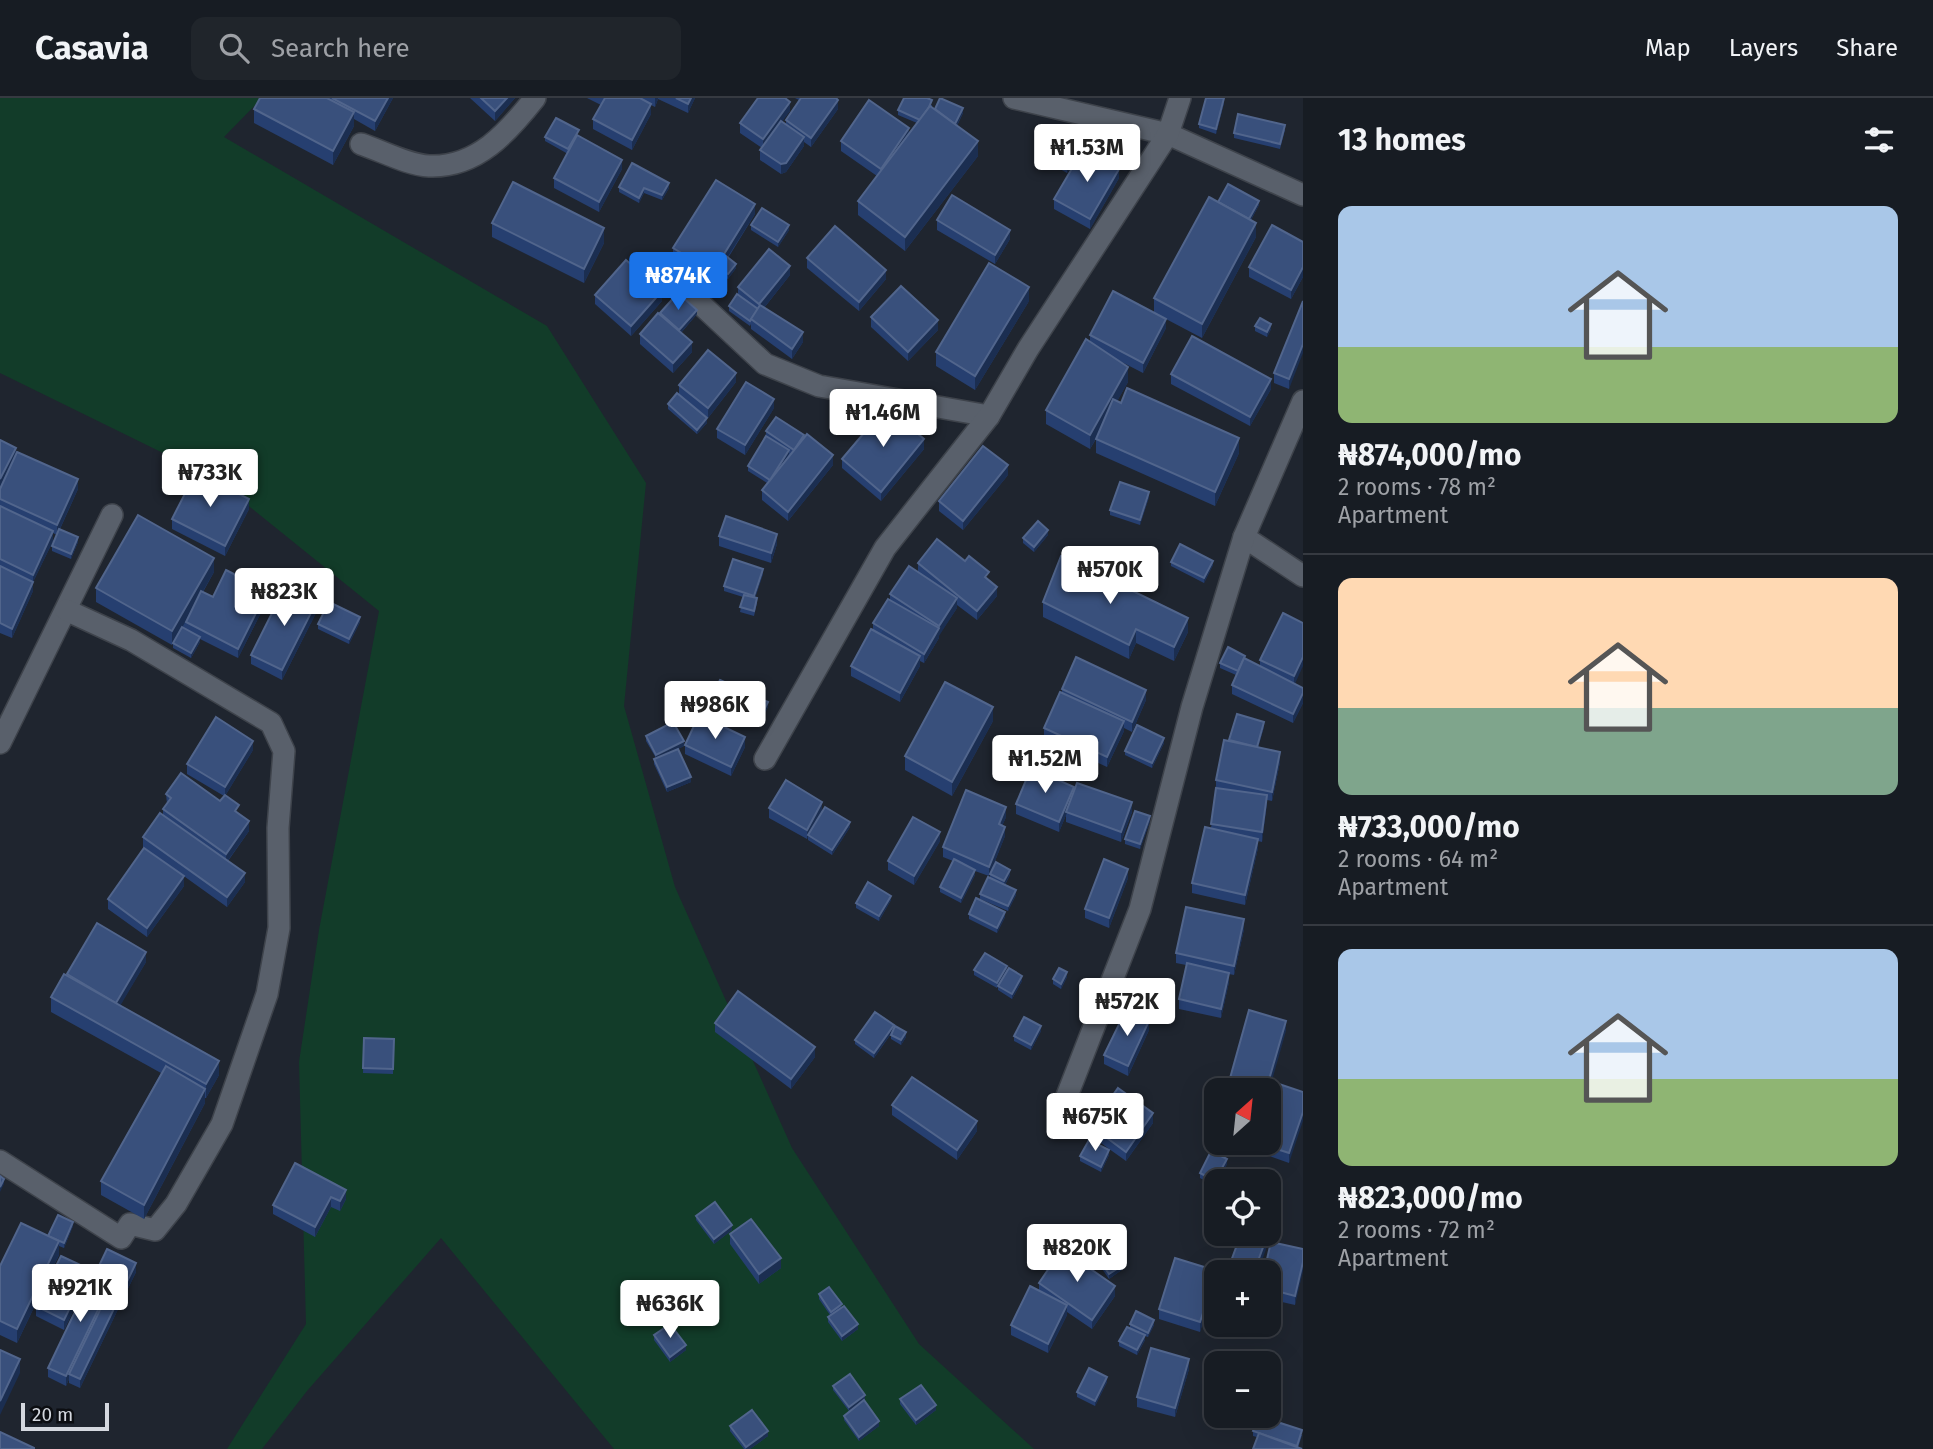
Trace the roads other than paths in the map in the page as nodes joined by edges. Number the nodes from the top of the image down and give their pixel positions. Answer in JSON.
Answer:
{"nodes":[{"id":1,"x":535,"y":98,"type":"edge"},
{"id":2,"x":1014,"y":98,"type":"edge"},
{"id":3,"x":1180,"y":98,"type":"edge"},
{"id":4,"x":1168,"y":134,"type":"junction"},
{"id":5,"x":361,"y":144,"type":"dead end"},
{"id":6,"x":1303,"y":195,"type":"edge"},
{"id":7,"x":691,"y":295,"type":"dead end"},
{"id":8,"x":1303,"y":401,"type":"edge"},
{"id":9,"x":989,"y":416,"type":"junction"},
{"id":10,"x":112,"y":515,"type":"dead end"},
{"id":11,"x":1244,"y":537,"type":"junction"},
{"id":12,"x":1303,"y":576,"type":"edge"},
{"id":13,"x":66,"y":610,"type":"junction"},
{"id":14,"x":0,"y":743,"type":"edge"},
{"id":15,"x":765,"y":759,"type":"dead end"},
{"id":16,"x":1063,"y":1106,"type":"dead end"},
{"id":17,"x":0,"y":1161,"type":"edge"}],
"edges":[{"from":1,"to":5,"type":"street"},
{"from":2,"to":4,"type":"street"},
{"from":3,"to":4,"type":"street"},
{"from":4,"to":6,"type":"street"},
{"from":4,"to":9,"type":"street"},
{"from":7,"to":9,"type":"street"},
{"from":8,"to":11,"type":"street"},
{"from":9,"to":15,"type":"street"},
{"from":10,"to":13,"type":"street"},
{"from":11,"to":12,"type":"street"},
{"from":11,"to":16,"type":"street"},
{"from":13,"to":14,"type":"street"},
{"from":13,"to":17,"type":"street"}]}
